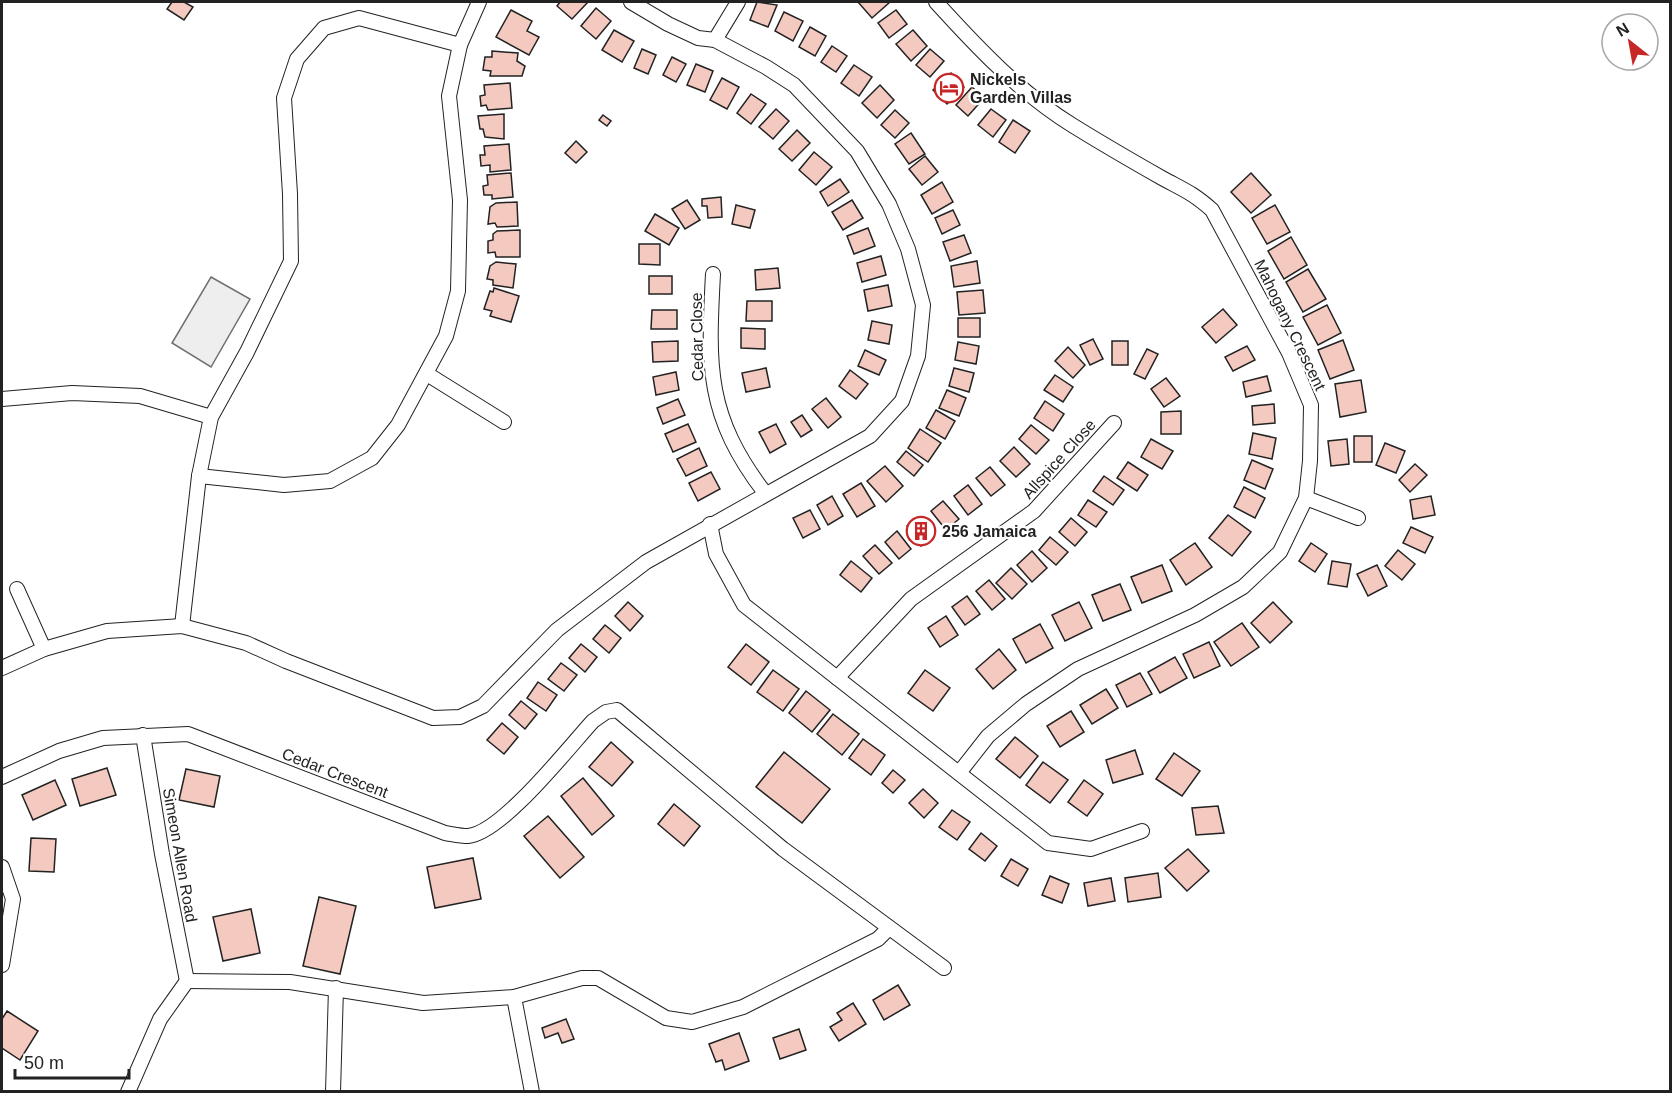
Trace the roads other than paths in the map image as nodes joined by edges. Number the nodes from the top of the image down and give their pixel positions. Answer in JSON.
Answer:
{"nodes":[{"id":1,"x":479,"y":2,"type":"edge"},
{"id":2,"x":631,"y":2,"type":"edge"},
{"id":3,"x":738,"y":2,"type":"edge"},
{"id":4,"x":936,"y":2,"type":"edge"},
{"id":5,"x":715,"y":40,"type":"junction"},
{"id":6,"x":460,"y":45,"type":"junction"},
{"id":7,"x":713,"y":274,"type":"dead end"},
{"id":8,"x":427,"y":374,"type":"junction"},
{"id":9,"x":2,"y":399,"type":"edge"},
{"id":10,"x":211,"y":417,"type":"junction"},
{"id":11,"x":504,"y":422,"type":"dead end"},
{"id":12,"x":1114,"y":423,"type":"dead end"},
{"id":13,"x":199,"y":476,"type":"junction"},
{"id":14,"x":765,"y":494,"type":"junction"},
{"id":15,"x":1306,"y":498,"type":"junction"},
{"id":16,"x":1358,"y":518,"type":"dead end"},
{"id":17,"x":710,"y":524,"type":"junction"},
{"id":18,"x":17,"y":589,"type":"dead end"},
{"id":19,"x":182,"y":626,"type":"junction"},
{"id":20,"x":44,"y":649,"type":"junction"},
{"id":21,"x":2,"y":668,"type":"edge"},
{"id":22,"x":837,"y":678,"type":"junction"},
{"id":23,"x":143,"y":735,"type":"junction"},
{"id":24,"x":958,"y":773,"type":"junction"},
{"id":25,"x":2,"y":777,"type":"edge"},
{"id":26,"x":1142,"y":831,"type":"dead end"},
{"id":27,"x":2,"y":867,"type":"edge"},
{"id":28,"x":890,"y":928,"type":"junction"},
{"id":29,"x":2,"y":964,"type":"edge"},
{"id":30,"x":944,"y":968,"type":"dead end"},
{"id":31,"x":187,"y":981,"type":"junction"},
{"id":32,"x":336,"y":988,"type":"junction"},
{"id":33,"x":514,"y":997,"type":"junction"},
{"id":34,"x":128,"y":1092,"type":"edge"},
{"id":35,"x":333,"y":1092,"type":"edge"},
{"id":36,"x":532,"y":1092,"type":"edge"}],
"edges":[{"from":1,"to":6,"type":"street"},
{"from":2,"to":5,"type":"street"},
{"from":3,"to":5,"type":"street"},
{"from":4,"to":15,"type":"street","name":"Mahogany Crescent"},
{"from":5,"to":14,"type":"street"},
{"from":6,"to":8,"type":"street"},
{"from":6,"to":10,"type":"street"},
{"from":7,"to":14,"type":"street","name":"Cedar Close"},
{"from":8,"to":11,"type":"street"},
{"from":8,"to":13,"type":"street"},
{"from":9,"to":10,"type":"street"},
{"from":10,"to":13,"type":"street"},
{"from":12,"to":22,"type":"street","name":"Allspice Close"},
{"from":13,"to":19,"type":"street"},
{"from":14,"to":17,"type":"street"},
{"from":15,"to":16,"type":"street"},
{"from":15,"to":24,"type":"street","name":"Mahogany Crescent"},
{"from":17,"to":19,"type":"street"},
{"from":17,"to":22,"type":"street"},
{"from":18,"to":20,"type":"street"},
{"from":19,"to":20,"type":"street"},
{"from":20,"to":21,"type":"street"},
{"from":22,"to":24,"type":"street"},
{"from":23,"to":25,"type":"street","name":"Cedar Crescent"},
{"from":23,"to":28,"type":"street","name":"Cedar Crescent"},
{"from":23,"to":31,"type":"street","name":"Simeon Allen Road"},
{"from":24,"to":26,"type":"street"},
{"from":27,"to":29,"type":"street"},
{"from":28,"to":30,"type":"street"},
{"from":28,"to":33,"type":"street"},
{"from":31,"to":32,"type":"street"},
{"from":31,"to":34,"type":"street"},
{"from":32,"to":33,"type":"street"},
{"from":32,"to":35,"type":"street"},
{"from":33,"to":36,"type":"street"}]}
